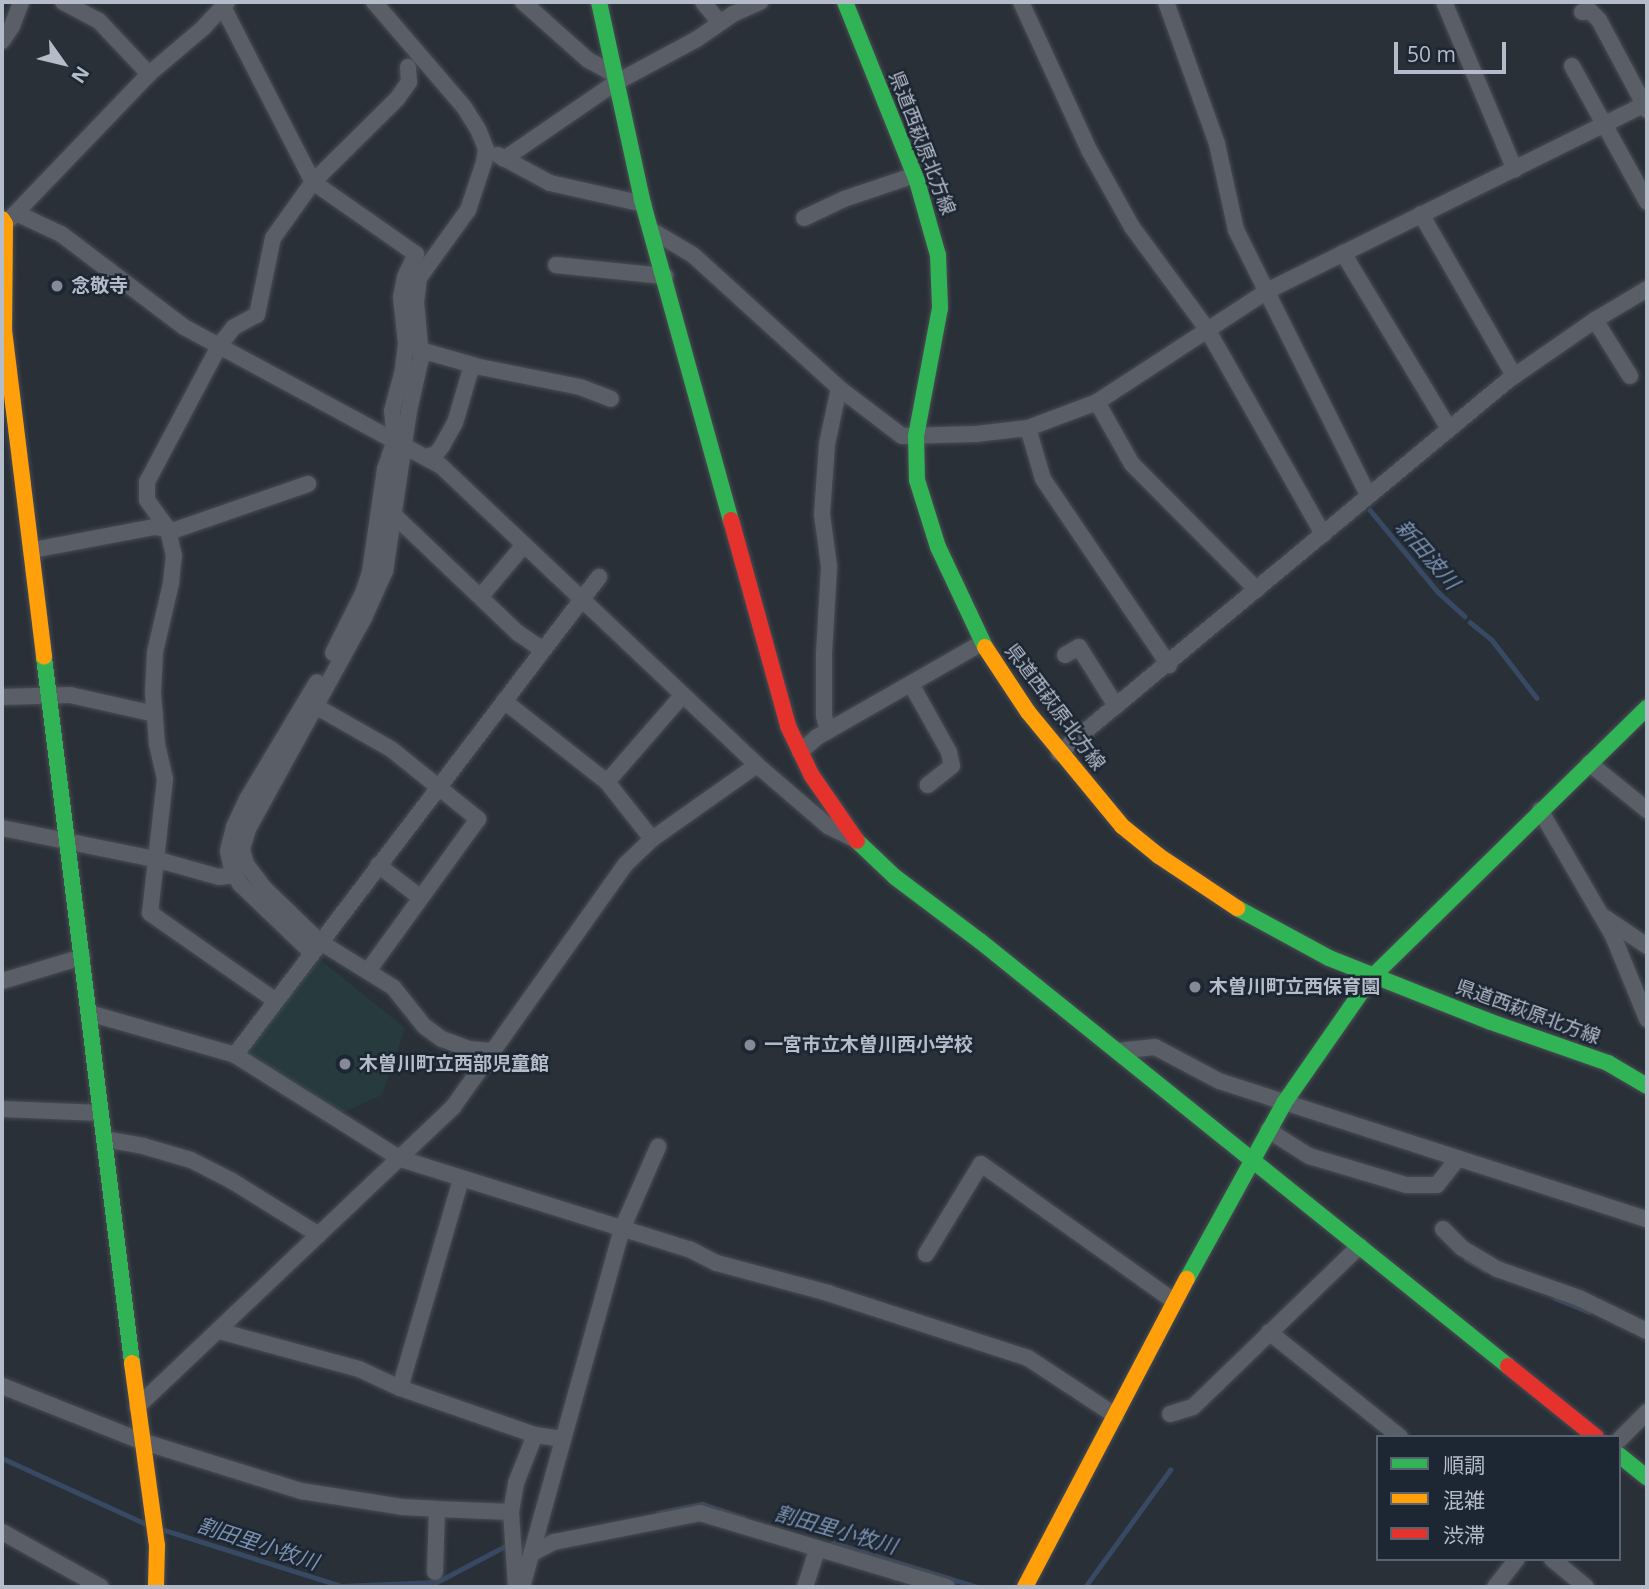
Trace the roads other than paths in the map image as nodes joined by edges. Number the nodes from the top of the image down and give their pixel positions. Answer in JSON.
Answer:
{"nodes":[{"id":1,"x":21,"y":2,"type":"edge"},
{"id":2,"x":62,"y":2,"type":"edge"},
{"id":3,"x":374,"y":2,"type":"edge"},
{"id":4,"x":523,"y":2,"type":"edge"},
{"id":5,"x":599,"y":2,"type":"edge"},
{"id":6,"x":703,"y":2,"type":"edge"},
{"id":7,"x":760,"y":2,"type":"edge"},
{"id":8,"x":845,"y":2,"type":"edge"},
{"id":9,"x":1021,"y":2,"type":"edge"},
{"id":10,"x":1166,"y":2,"type":"edge"},
{"id":11,"x":1444,"y":2,"type":"edge"},
{"id":12,"x":225,"y":5,"type":"edge"},
{"id":13,"x":1582,"y":12,"type":"dead end"},
{"id":14,"x":719,"y":22,"type":"junction"},
{"id":15,"x":2,"y":41,"type":"edge"},
{"id":16,"x":408,"y":66,"type":"dead end"},
{"id":17,"x":1572,"y":66,"type":"dead end"},
{"id":18,"x":149,"y":74,"type":"junction"},
{"id":19,"x":615,"y":78,"type":"junction"},
{"id":20,"x":1646,"y":107,"type":"edge"},
{"id":21,"x":1603,"y":126,"type":"junction"},
{"id":22,"x":486,"y":149,"type":"junction"},
{"id":23,"x":504,"y":159,"type":"junction"},
{"id":24,"x":1515,"y":170,"type":"junction"},
{"id":25,"x":915,"y":175,"type":"junction"},
{"id":26,"x":313,"y":182,"type":"junction"},
{"id":27,"x":1647,"y":202,"type":"edge"},
{"id":28,"x":644,"y":204,"type":"junction"},
{"id":29,"x":1421,"y":214,"type":"junction"},
{"id":30,"x":804,"y":218,"type":"dead end"},
{"id":31,"x":7,"y":219,"type":"edge"},
{"id":32,"x":651,"y":230,"type":"junction"},
{"id":33,"x":1343,"y":253,"type":"junction"},
{"id":34,"x":556,"y":265,"type":"dead end"},
{"id":35,"x":665,"y":276,"type":"junction"},
{"id":36,"x":1647,"y":289,"type":"edge"},
{"id":37,"x":1267,"y":292,"type":"junction"},
{"id":38,"x":1595,"y":320,"type":"junction"},
{"id":39,"x":1207,"y":330,"type":"junction"},
{"id":40,"x":219,"y":346,"type":"junction"},
{"id":41,"x":420,"y":350,"type":"junction"},
{"id":42,"x":472,"y":365,"type":"junction"},
{"id":43,"x":1514,"y":376,"type":"junction"},
{"id":44,"x":1630,"y":376,"type":"dead end"},
{"id":45,"x":839,"y":388,"type":"junction"},
{"id":46,"x":611,"y":399,"type":"dead end"},
{"id":47,"x":1097,"y":402,"type":"junction"},
{"id":48,"x":1028,"y":428,"type":"junction"},
{"id":49,"x":1449,"y":429,"type":"junction"},
{"id":50,"x":916,"y":436,"type":"junction"},
{"id":51,"x":400,"y":443,"type":"junction"},
{"id":52,"x":426,"y":457,"type":"junction"},
{"id":53,"x":308,"y":484,"type":"dead end"},
{"id":54,"x":1368,"y":495,"type":"junction"},
{"id":55,"x":395,"y":516,"type":"junction"},
{"id":56,"x":168,"y":528,"type":"junction"},
{"id":57,"x":1323,"y":534,"type":"junction"},
{"id":58,"x":524,"y":545,"type":"junction"},
{"id":59,"x":33,"y":550,"type":"junction"},
{"id":60,"x":598,"y":577,"type":"dead end"},
{"id":61,"x":1257,"y":590,"type":"junction"},
{"id":62,"x":481,"y":596,"type":"junction"},
{"id":63,"x":581,"y":599,"type":"junction"},
{"id":64,"x":982,"y":643,"type":"junction"},
{"id":65,"x":542,"y":650,"type":"junction"},
{"id":66,"x":1066,"y":655,"type":"dead end"},
{"id":67,"x":1169,"y":665,"type":"junction"},
{"id":68,"x":911,"y":684,"type":"junction"},
{"id":69,"x":51,"y":696,"type":"junction"},
{"id":70,"x":2,"y":697,"type":"edge"},
{"id":71,"x":681,"y":697,"type":"junction"},
{"id":72,"x":504,"y":701,"type":"junction"},
{"id":73,"x":1116,"y":706,"type":"junction"},
{"id":74,"x":317,"y":708,"type":"junction"},
{"id":75,"x":1647,"y":708,"type":"edge"},
{"id":76,"x":155,"y":715,"type":"junction"},
{"id":77,"x":828,"y":731,"type":"junction"},
{"id":78,"x":800,"y":752,"type":"junction"},
{"id":79,"x":1059,"y":753,"type":"junction"},
{"id":80,"x":1589,"y":763,"type":"junction"},
{"id":81,"x":757,"y":765,"type":"junction"},
{"id":82,"x":607,"y":782,"type":"junction"},
{"id":83,"x":439,"y":785,"type":"junction"},
{"id":84,"x":928,"y":785,"type":"dead end"},
{"id":85,"x":1539,"y":810,"type":"junction"},
{"id":86,"x":1647,"y":810,"type":"edge"},
{"id":87,"x":2,"y":828,"type":"edge"},
{"id":88,"x":652,"y":839,"type":"junction"},
{"id":89,"x":855,"y":839,"type":"junction"},
{"id":90,"x":69,"y":842,"type":"junction"},
{"id":91,"x":155,"y":859,"type":"junction"},
{"id":92,"x":378,"y":865,"type":"junction"},
{"id":93,"x":235,"y":875,"type":"junction"},
{"id":94,"x":421,"y":898,"type":"junction"},
{"id":95,"x":1602,"y":915,"type":"junction"},
{"id":96,"x":1647,"y":946,"type":"edge"},
{"id":97,"x":316,"y":947,"type":"junction"},
{"id":98,"x":82,"y":957,"type":"junction"},
{"id":99,"x":368,"y":971,"type":"junction"},
{"id":100,"x":1373,"y":976,"type":"junction"},
{"id":101,"x":2,"y":981,"type":"edge"},
{"id":102,"x":1644,"y":999,"type":"edge"},
{"id":103,"x":276,"y":1001,"type":"junction"},
{"id":104,"x":89,"y":1013,"type":"junction"},
{"id":105,"x":1647,"y":1019,"type":"edge"},
{"id":106,"x":491,"y":1051,"type":"junction"},
{"id":107,"x":1117,"y":1051,"type":"junction"},
{"id":108,"x":236,"y":1055,"type":"junction"},
{"id":109,"x":1647,"y":1086,"type":"edge"},
{"id":110,"x":1284,"y":1103,"type":"junction"},
{"id":111,"x":2,"y":1109,"type":"edge"},
{"id":112,"x":101,"y":1113,"type":"junction"},
{"id":113,"x":1268,"y":1130,"type":"junction"},
{"id":114,"x":104,"y":1139,"type":"junction"},
{"id":115,"x":658,"y":1147,"type":"dead end"},
{"id":116,"x":1251,"y":1158,"type":"junction"},
{"id":117,"x":1458,"y":1158,"type":"junction"},
{"id":118,"x":401,"y":1159,"type":"junction"},
{"id":119,"x":461,"y":1179,"type":"junction"},
{"id":120,"x":1647,"y":1219,"type":"edge"},
{"id":121,"x":622,"y":1229,"type":"junction"},
{"id":122,"x":1443,"y":1229,"type":"dead end"},
{"id":123,"x":319,"y":1235,"type":"junction"},
{"id":124,"x":1360,"y":1246,"type":"junction"},
{"id":125,"x":926,"y":1254,"type":"dead end"},
{"id":126,"x":1174,"y":1301,"type":"junction"},
{"id":127,"x":219,"y":1331,"type":"junction"},
{"id":128,"x":1647,"y":1331,"type":"edge"},
{"id":129,"x":1269,"y":1332,"type":"junction"},
{"id":130,"x":2,"y":1386,"type":"edge"},
{"id":131,"x":400,"y":1388,"type":"junction"},
{"id":132,"x":137,"y":1407,"type":"junction"},
{"id":133,"x":1647,"y":1412,"type":"edge"},
{"id":134,"x":1170,"y":1414,"type":"dead end"},
{"id":135,"x":1116,"y":1416,"type":"junction"},
{"id":136,"x":535,"y":1435,"type":"junction"},
{"id":137,"x":1398,"y":1435,"type":"edge"},
{"id":138,"x":1594,"y":1435,"type":"edge"},
{"id":139,"x":1621,"y":1438,"type":"edge"},
{"id":140,"x":563,"y":1439,"type":"junction"},
{"id":141,"x":141,"y":1441,"type":"junction"},
{"id":142,"x":1621,"y":1457,"type":"edge"},
{"id":143,"x":1647,"y":1478,"type":"edge"},
{"id":144,"x":437,"y":1509,"type":"junction"},
{"id":145,"x":511,"y":1512,"type":"junction"},
{"id":146,"x":2,"y":1532,"type":"edge"},
{"id":147,"x":821,"y":1552,"type":"junction"},
{"id":148,"x":533,"y":1553,"type":"junction"},
{"id":149,"x":1515,"y":1561,"type":"edge"},
{"id":150,"x":1554,"y":1561,"type":"edge"},
{"id":151,"x":435,"y":1572,"type":"dead end"},
{"id":152,"x":101,"y":1587,"type":"edge"},
{"id":153,"x":156,"y":1587,"type":"edge"},
{"id":154,"x":516,"y":1587,"type":"edge"},
{"id":155,"x":522,"y":1587,"type":"edge"},
{"id":156,"x":805,"y":1587,"type":"edge"},
{"id":157,"x":947,"y":1587,"type":"edge"},
{"id":158,"x":1025,"y":1587,"type":"edge"},
{"id":159,"x":1495,"y":1587,"type":"edge"},
{"id":160,"x":1586,"y":1587,"type":"edge"}],
"edges":[{"from":1,"to":15,"type":"street"},
{"from":2,"to":18,"type":"street"},
{"from":3,"to":22,"type":"street"},
{"from":4,"to":19,"type":"street"},
{"from":5,"to":19,"type":"street"},
{"from":6,"to":14,"type":"street"},
{"from":7,"to":14,"type":"street"},
{"from":8,"to":25,"type":"street","name":"県道西萩原北方線"},
{"from":9,"to":39,"type":"street"},
{"from":10,"to":37,"type":"street"},
{"from":11,"to":24,"type":"street"},
{"from":12,"to":18,"type":"street"},
{"from":12,"to":26,"type":"street"},
{"from":13,"to":20,"type":"street"},
{"from":14,"to":19,"type":"street"},
{"from":16,"to":26,"type":"street"},
{"from":17,"to":21,"type":"street"},
{"from":18,"to":31,"type":"street"},
{"from":19,"to":23,"type":"street"},
{"from":19,"to":28,"type":"street"},
{"from":20,"to":21,"type":"street"},
{"from":21,"to":24,"type":"street"},
{"from":21,"to":27,"type":"street"},
{"from":22,"to":23,"type":"street"},
{"from":22,"to":41,"type":"street"},
{"from":23,"to":28,"type":"street"},
{"from":24,"to":29,"type":"street"},
{"from":25,"to":30,"type":"street"},
{"from":25,"to":50,"type":"street","name":"県道西萩原北方線"},
{"from":26,"to":40,"type":"street"},
{"from":26,"to":51,"type":"street"},
{"from":28,"to":32,"type":"street"},
{"from":29,"to":33,"type":"street"},
{"from":29,"to":43,"type":"street"},
{"from":31,"to":40,"type":"street"},
{"from":31,"to":59,"type":"street"},
{"from":32,"to":35,"type":"street"},
{"from":32,"to":45,"type":"street"},
{"from":33,"to":37,"type":"street"},
{"from":33,"to":49,"type":"street"},
{"from":34,"to":35,"type":"street"},
{"from":35,"to":78,"type":"street"},
{"from":36,"to":38,"type":"street"},
{"from":37,"to":39,"type":"street"},
{"from":37,"to":54,"type":"street"},
{"from":38,"to":43,"type":"street"},
{"from":38,"to":44,"type":"street"},
{"from":39,"to":47,"type":"street"},
{"from":39,"to":57,"type":"street"},
{"from":40,"to":51,"type":"street"},
{"from":40,"to":56,"type":"street"},
{"from":41,"to":42,"type":"street"},
{"from":41,"to":51,"type":"street"},
{"from":42,"to":46,"type":"street"},
{"from":42,"to":52,"type":"street"},
{"from":43,"to":49,"type":"street"},
{"from":45,"to":50,"type":"street"},
{"from":45,"to":77,"type":"street"},
{"from":47,"to":48,"type":"street"},
{"from":47,"to":61,"type":"street"},
{"from":48,"to":50,"type":"street"},
{"from":48,"to":67,"type":"street"},
{"from":49,"to":54,"type":"street"},
{"from":50,"to":64,"type":"street","name":"県道西萩原北方線"},
{"from":51,"to":52,"type":"street"},
{"from":51,"to":55,"type":"street"},
{"from":51,"to":93,"type":"street"},
{"from":52,"to":58,"type":"street"},
{"from":53,"to":56,"type":"street"},
{"from":54,"to":57,"type":"street"},
{"from":55,"to":62,"type":"street"},
{"from":55,"to":74,"type":"street"},
{"from":56,"to":59,"type":"street"},
{"from":56,"to":76,"type":"street"},
{"from":57,"to":61,"type":"street"},
{"from":58,"to":62,"type":"street"},
{"from":58,"to":63,"type":"street"},
{"from":59,"to":69,"type":"street"},
{"from":60,"to":63,"type":"street"},
{"from":61,"to":67,"type":"street"},
{"from":62,"to":65,"type":"street"},
{"from":63,"to":65,"type":"street"},
{"from":63,"to":71,"type":"street"},
{"from":64,"to":68,"type":"street"},
{"from":64,"to":79,"type":"street","name":"県道西萩原北方線"},
{"from":65,"to":72,"type":"street"},
{"from":66,"to":73,"type":"street"},
{"from":67,"to":73,"type":"street"},
{"from":68,"to":77,"type":"street"},
{"from":68,"to":84,"type":"street"},
{"from":69,"to":70,"type":"street"},
{"from":69,"to":76,"type":"street"},
{"from":69,"to":90,"type":"street"},
{"from":71,"to":81,"type":"street"},
{"from":71,"to":82,"type":"street"},
{"from":72,"to":82,"type":"street"},
{"from":72,"to":83,"type":"street"},
{"from":73,"to":79,"type":"street"},
{"from":74,"to":83,"type":"street"},
{"from":74,"to":97,"type":"street"},
{"from":75,"to":80,"type":"street"},
{"from":76,"to":91,"type":"street"},
{"from":77,"to":78,"type":"street"},
{"from":78,"to":89,"type":"street"},
{"from":79,"to":100,"type":"street","name":"県道西萩原北方線"},
{"from":80,"to":85,"type":"street"},
{"from":80,"to":86,"type":"street"},
{"from":81,"to":88,"type":"street"},
{"from":81,"to":89,"type":"street"},
{"from":82,"to":88,"type":"street"},
{"from":83,"to":92,"type":"street"},
{"from":83,"to":94,"type":"street"},
{"from":85,"to":95,"type":"street"},
{"from":85,"to":100,"type":"street"},
{"from":87,"to":90,"type":"street"},
{"from":88,"to":106,"type":"street"},
{"from":89,"to":107,"type":"street"},
{"from":90,"to":91,"type":"street"},
{"from":90,"to":98,"type":"street"},
{"from":91,"to":93,"type":"street"},
{"from":91,"to":103,"type":"street"},
{"from":92,"to":94,"type":"street"},
{"from":92,"to":97,"type":"street"},
{"from":93,"to":97,"type":"street"},
{"from":94,"to":99,"type":"street"},
{"from":95,"to":96,"type":"street"},
{"from":95,"to":102,"type":"street"},
{"from":97,"to":99,"type":"street"},
{"from":97,"to":103,"type":"street"},
{"from":98,"to":101,"type":"street"},
{"from":98,"to":104,"type":"street"},
{"from":99,"to":106,"type":"street"},
{"from":100,"to":109,"type":"street","name":"県道西萩原北方線"},
{"from":100,"to":110,"type":"street"},
{"from":102,"to":105,"type":"street"},
{"from":103,"to":108,"type":"street"},
{"from":104,"to":108,"type":"street"},
{"from":104,"to":112,"type":"street"},
{"from":106,"to":118,"type":"street"},
{"from":107,"to":110,"type":"street"},
{"from":107,"to":116,"type":"street"},
{"from":108,"to":118,"type":"street"},
{"from":110,"to":113,"type":"street"},
{"from":110,"to":117,"type":"street"},
{"from":111,"to":112,"type":"street"},
{"from":112,"to":114,"type":"street"},
{"from":113,"to":116,"type":"street"},
{"from":113,"to":117,"type":"street"},
{"from":114,"to":123,"type":"street"},
{"from":114,"to":132,"type":"street"},
{"from":115,"to":121,"type":"street"},
{"from":116,"to":124,"type":"street"},
{"from":116,"to":126,"type":"street"},
{"from":117,"to":120,"type":"street"},
{"from":118,"to":119,"type":"street"},
{"from":118,"to":123,"type":"street"},
{"from":119,"to":121,"type":"street"},
{"from":119,"to":131,"type":"street"},
{"from":121,"to":135,"type":"street"},
{"from":121,"to":140,"type":"street"},
{"from":122,"to":128,"type":"street"},
{"from":123,"to":127,"type":"street"},
{"from":124,"to":129,"type":"street"},
{"from":124,"to":138,"type":"street"},
{"from":125,"to":126,"type":"street"},
{"from":126,"to":135,"type":"street"},
{"from":127,"to":131,"type":"street"},
{"from":127,"to":132,"type":"street"},
{"from":129,"to":134,"type":"street"},
{"from":129,"to":137,"type":"street"},
{"from":130,"to":141,"type":"street"},
{"from":131,"to":136,"type":"street"},
{"from":132,"to":141,"type":"street"},
{"from":133,"to":139,"type":"street"},
{"from":135,"to":158,"type":"street"},
{"from":136,"to":140,"type":"street"},
{"from":136,"to":145,"type":"street"},
{"from":140,"to":148,"type":"street"},
{"from":141,"to":144,"type":"street"},
{"from":141,"to":153,"type":"street"},
{"from":142,"to":143,"type":"street"},
{"from":144,"to":145,"type":"street"},
{"from":144,"to":151,"type":"street"},
{"from":145,"to":154,"type":"street"},
{"from":146,"to":152,"type":"street"},
{"from":147,"to":148,"type":"street"},
{"from":147,"to":156,"type":"street"},
{"from":147,"to":157,"type":"street"},
{"from":148,"to":155,"type":"street"},
{"from":149,"to":159,"type":"street"},
{"from":150,"to":160,"type":"street"}]}
